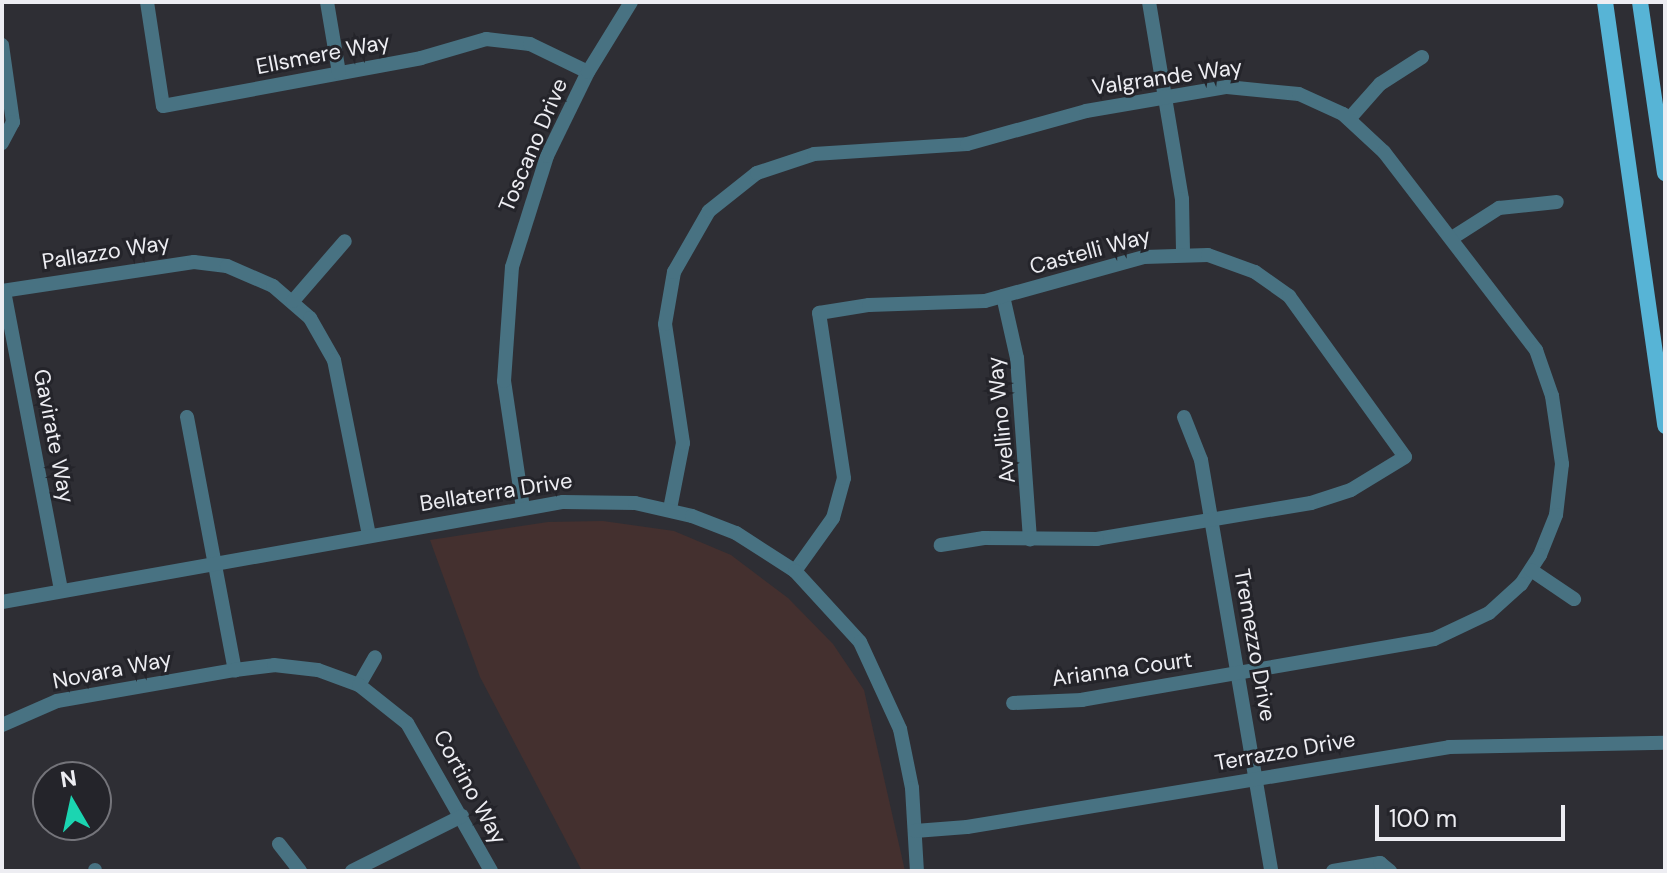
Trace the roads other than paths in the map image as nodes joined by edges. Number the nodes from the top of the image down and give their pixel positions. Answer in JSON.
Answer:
{"nodes":[{"id":1,"x":147,"y":2,"type":"edge"},
{"id":2,"x":327,"y":2,"type":"edge"},
{"id":3,"x":631,"y":2,"type":"edge"},
{"id":4,"x":1149,"y":2,"type":"edge"},
{"id":5,"x":1605,"y":2,"type":"edge"},
{"id":6,"x":1640,"y":2,"type":"edge"},
{"id":7,"x":2,"y":45,"type":"edge"},
{"id":8,"x":1422,"y":57,"type":"dead end"},
{"id":9,"x":588,"y":72,"type":"junction"},
{"id":10,"x":339,"y":73,"type":"junction"},
{"id":11,"x":1165,"y":98,"type":"junction"},
{"id":12,"x":1349,"y":119,"type":"junction"},
{"id":13,"x":2,"y":143,"type":"edge"},
{"id":14,"x":1665,"y":173,"type":"edge"},
{"id":15,"x":1557,"y":202,"type":"dead end"},
{"id":16,"x":1452,"y":238,"type":"junction"},
{"id":17,"x":345,"y":241,"type":"dead end"},
{"id":18,"x":1183,"y":253,"type":"junction"},
{"id":19,"x":3,"y":291,"type":"edge"},
{"id":20,"x":1003,"y":296,"type":"junction"},
{"id":21,"x":293,"y":301,"type":"junction"},
{"id":22,"x":187,"y":417,"type":"dead end"},
{"id":23,"x":1184,"y":417,"type":"dead end"},
{"id":24,"x":1665,"y":426,"type":"edge"},
{"id":25,"x":523,"y":508,"type":"junction"},
{"id":26,"x":670,"y":509,"type":"junction"},
{"id":27,"x":1211,"y":519,"type":"junction"},
{"id":28,"x":369,"y":535,"type":"junction"},
{"id":29,"x":1030,"y":540,"type":"junction"},
{"id":30,"x":941,"y":545,"type":"dead end"},
{"id":31,"x":215,"y":562,"type":"junction"},
{"id":32,"x":1531,"y":570,"type":"junction"},
{"id":33,"x":795,"y":571,"type":"junction"},
{"id":34,"x":61,"y":589,"type":"junction"},
{"id":35,"x":1574,"y":599,"type":"dead end"},
{"id":36,"x":2,"y":602,"type":"edge"},
{"id":37,"x":375,"y":657,"type":"dead end"},
{"id":38,"x":235,"y":670,"type":"junction"},
{"id":39,"x":1238,"y":674,"type":"junction"},
{"id":40,"x":359,"y":685,"type":"junction"},
{"id":41,"x":1013,"y":703,"type":"dead end"},
{"id":42,"x":2,"y":725,"type":"edge"},
{"id":43,"x":1665,"y":743,"type":"edge"},
{"id":44,"x":1255,"y":779,"type":"junction"},
{"id":45,"x":462,"y":816,"type":"junction"},
{"id":46,"x":915,"y":831,"type":"junction"},
{"id":47,"x":279,"y":844,"type":"dead end"},
{"id":48,"x":300,"y":871,"type":"edge"},
{"id":49,"x":352,"y":871,"type":"edge"},
{"id":50,"x":491,"y":871,"type":"edge"},
{"id":51,"x":917,"y":871,"type":"edge"},
{"id":52,"x":1271,"y":871,"type":"edge"},
{"id":53,"x":1333,"y":871,"type":"edge"},
{"id":54,"x":1390,"y":871,"type":"edge"}],
"edges":[{"from":1,"to":10,"type":"street","name":"Ellsmere Way"},
{"from":2,"to":10,"type":"street"},
{"from":3,"to":9,"type":"street","name":"Toscano Drive"},
{"from":4,"to":11,"type":"street"},
{"from":5,"to":24,"type":"main road"},
{"from":6,"to":14,"type":"main road"},
{"from":7,"to":13,"type":"street"},
{"from":8,"to":12,"type":"street"},
{"from":9,"to":10,"type":"street","name":"Ellsmere Way"},
{"from":9,"to":25,"type":"street","name":"Toscano Drive"},
{"from":11,"to":12,"type":"street","name":"Valgrande Way"},
{"from":11,"to":18,"type":"street"},
{"from":11,"to":26,"type":"street","name":"Valgrande Way"},
{"from":12,"to":16,"type":"street","name":"Valgrande Way"},
{"from":15,"to":16,"type":"street"},
{"from":16,"to":32,"type":"street","name":"Valgrande Way"},
{"from":17,"to":21,"type":"street"},
{"from":18,"to":20,"type":"street","name":"Castelli Way"},
{"from":18,"to":27,"type":"street","name":"Castelli Way"},
{"from":19,"to":21,"type":"street","name":"Pallazzo Way"},
{"from":19,"to":34,"type":"street","name":"Gavirate Way"},
{"from":20,"to":29,"type":"street","name":"Avellino Way"},
{"from":20,"to":33,"type":"street","name":"Castelli Way"},
{"from":21,"to":28,"type":"street","name":"Pallazzo Way"},
{"from":22,"to":31,"type":"street"},
{"from":23,"to":27,"type":"street","name":"Tremezzo Drive"},
{"from":25,"to":26,"type":"street","name":"Bellaterra Drive"},
{"from":25,"to":28,"type":"street","name":"Bellaterra Drive"},
{"from":26,"to":33,"type":"street","name":"Bellaterra Drive"},
{"from":27,"to":29,"type":"street","name":"Castelli Way"},
{"from":27,"to":39,"type":"street","name":"Tremezzo Drive"},
{"from":28,"to":31,"type":"street","name":"Bellaterra Drive"},
{"from":29,"to":30,"type":"street","name":"Castelli Way"},
{"from":31,"to":34,"type":"street","name":"Bellaterra Drive"},
{"from":31,"to":38,"type":"street"},
{"from":32,"to":35,"type":"street"},
{"from":32,"to":39,"type":"street","name":"Valgrande Way"},
{"from":33,"to":46,"type":"street","name":"Bellaterra Drive"},
{"from":34,"to":36,"type":"street","name":"Bellaterra Drive"},
{"from":37,"to":40,"type":"street"},
{"from":38,"to":40,"type":"street","name":"Cortino Way"},
{"from":38,"to":42,"type":"street","name":"Novara Way"},
{"from":39,"to":41,"type":"street","name":"Arianna Court"},
{"from":39,"to":44,"type":"street","name":"Tremezzo Drive"},
{"from":40,"to":45,"type":"street","name":"Cortino Way"},
{"from":43,"to":44,"type":"street","name":"Terrazzo Drive"},
{"from":44,"to":46,"type":"street","name":"Terrazzo Drive"},
{"from":44,"to":52,"type":"street","name":"Tremezzo Drive"},
{"from":45,"to":49,"type":"street"},
{"from":45,"to":50,"type":"street","name":"Cortino Way"},
{"from":46,"to":51,"type":"street","name":"Bellaterra Drive"},
{"from":47,"to":48,"type":"street"},
{"from":53,"to":54,"type":"street"}]}
